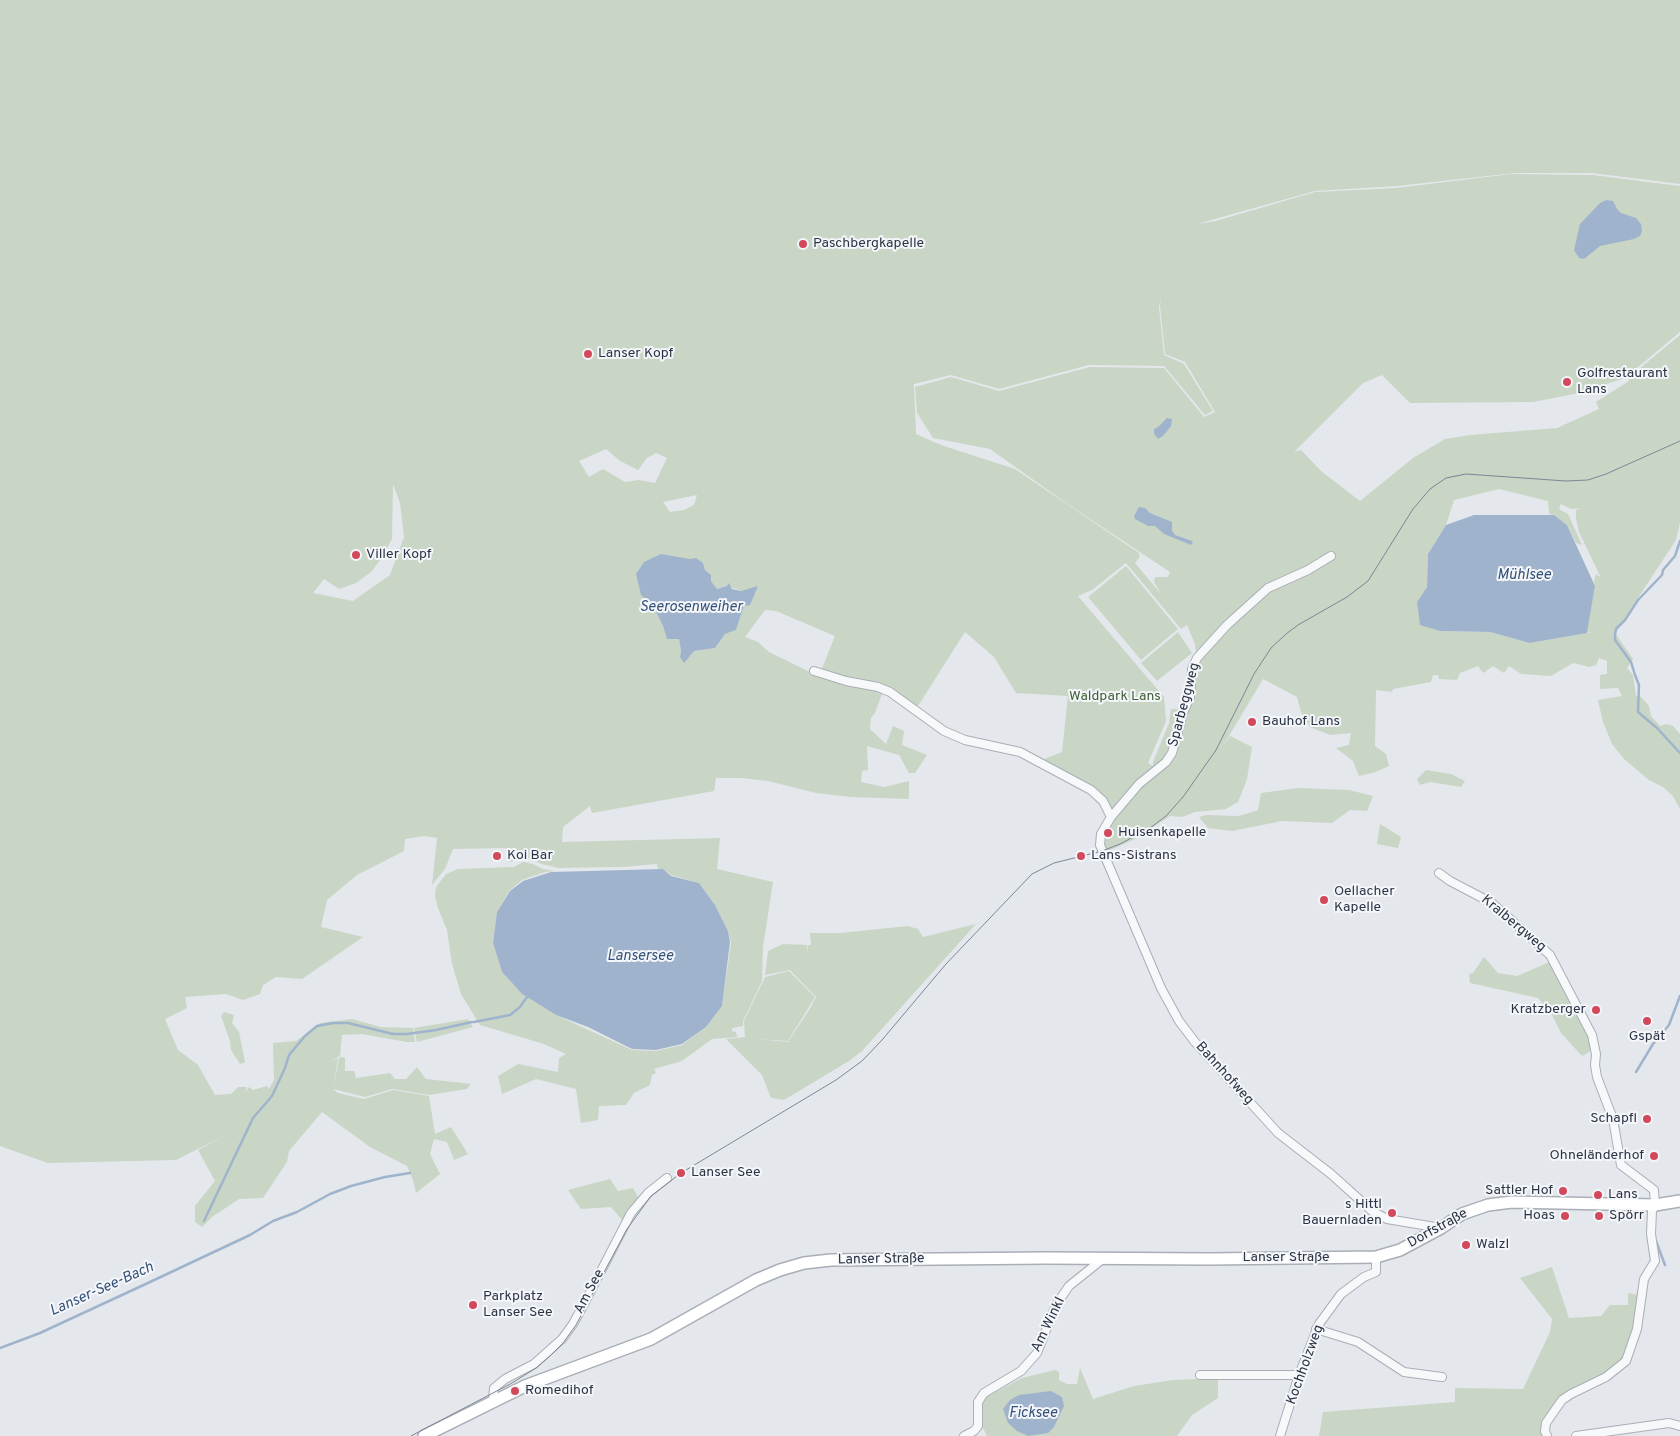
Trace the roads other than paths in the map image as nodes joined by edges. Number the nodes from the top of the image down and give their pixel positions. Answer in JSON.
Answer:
{"nodes":[{"id":1,"x":1331,"y":556,"type":"dead end"},
{"id":2,"x":814,"y":671,"type":"dead end"},
{"id":3,"x":1111,"y":817,"type":"junction"},
{"id":4,"x":1100,"y":834,"type":"joint"},
{"id":5,"x":1439,"y":873,"type":"dead end"},
{"id":6,"x":667,"y":1178,"type":"dead end"},
{"id":7,"x":1680,"y":1202,"type":"edge"},
{"id":8,"x":1655,"y":1205,"type":"junction"},
{"id":9,"x":1441,"y":1228,"type":"junction"},
{"id":10,"x":1105,"y":1257,"type":"junction"},
{"id":11,"x":1376,"y":1257,"type":"junction"},
{"id":12,"x":1316,"y":1329,"type":"junction"},
{"id":13,"x":1200,"y":1375,"type":"dead end"},
{"id":14,"x":1299,"y":1375,"type":"junction"},
{"id":15,"x":1442,"y":1377,"type":"dead end"},
{"id":16,"x":493,"y":1401,"type":"junction"},
{"id":17,"x":1680,"y":1426,"type":"edge"},
{"id":18,"x":424,"y":1436,"type":"edge"},
{"id":19,"x":964,"y":1436,"type":"edge"},
{"id":20,"x":1280,"y":1436,"type":"edge"},
{"id":21,"x":1547,"y":1436,"type":"edge"},
{"id":22,"x":1576,"y":1436,"type":"edge"}],
"edges":[{"from":1,"to":3,"type":"street","name":"Sparbeggweg"},
{"from":2,"to":3,"type":"street"},
{"from":3,"to":4,"type":"street","name":"Sparbeggweg"},
{"from":4,"to":9,"type":"street","name":"Bahnhofweg"},
{"from":5,"to":8,"type":"street","name":"Kralbergweg"},
{"from":6,"to":16,"type":"street","name":"Am See"},
{"from":7,"to":8,"type":"main road","name":"Dorfstraße"},
{"from":8,"to":9,"type":"main road","name":"Dorfstraße"},
{"from":8,"to":21,"type":"street"},
{"from":9,"to":11,"type":"main road","name":"Dorfstraße"},
{"from":10,"to":11,"type":"main road","name":"Lanser Straße"},
{"from":10,"to":16,"type":"main road","name":"Lanser Straße"},
{"from":10,"to":19,"type":"street","name":"Am Winkl"},
{"from":11,"to":12,"type":"street","name":"Kochholzweg"},
{"from":12,"to":14,"type":"street","name":"Kochholzweg"},
{"from":12,"to":15,"type":"street"},
{"from":13,"to":14,"type":"street"},
{"from":14,"to":20,"type":"street","name":"Kochholzweg"},
{"from":16,"to":18,"type":"main road","name":"Lanser Straße"},
{"from":17,"to":22,"type":"street"}]}
